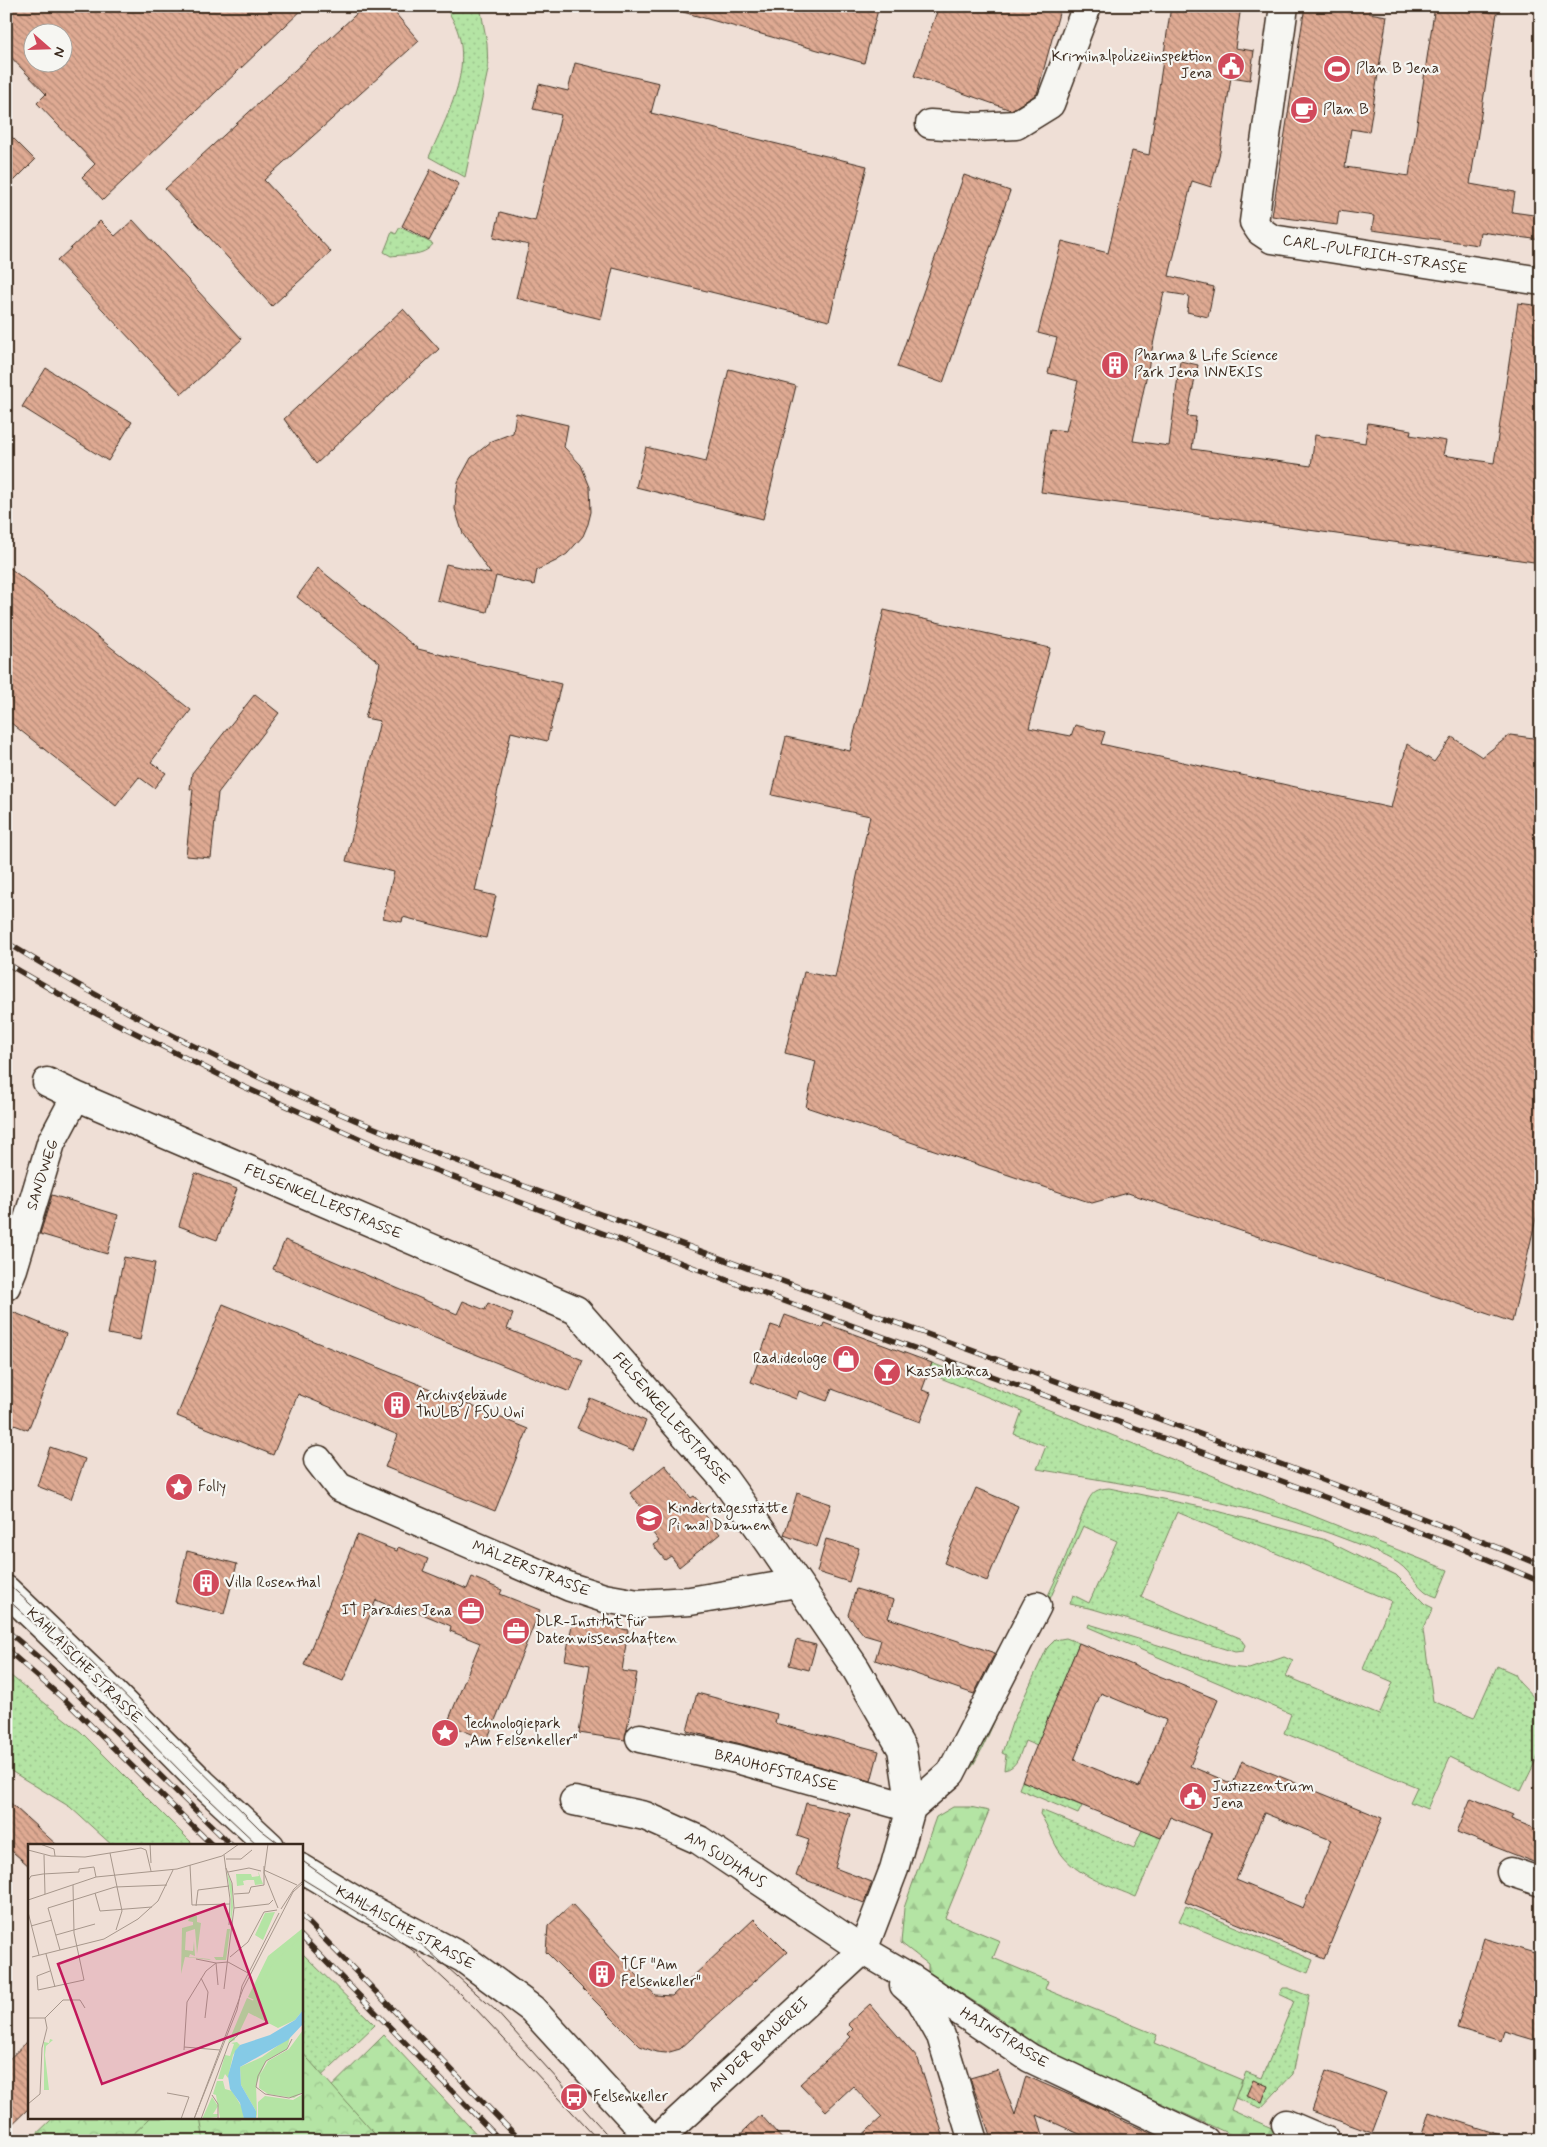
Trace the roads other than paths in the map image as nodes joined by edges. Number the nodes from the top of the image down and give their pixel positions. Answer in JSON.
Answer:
{"nodes":[{"id":1,"x":1087,"y":6,"type":"edge"},
{"id":2,"x":1284,"y":6,"type":"edge"},
{"id":3,"x":930,"y":124,"type":"dead end"},
{"id":4,"x":1541,"y":280,"type":"edge"},
{"id":5,"x":47,"y":1082,"type":"dead end"},
{"id":6,"x":76,"y":1096,"type":"junction"},
{"id":7,"x":6,"y":1286,"type":"edge"},
{"id":8,"x":318,"y":1460,"type":"dead end"},
{"id":9,"x":797,"y":1583,"type":"junction"},
{"id":10,"x":6,"y":1590,"type":"edge"},
{"id":11,"x":1037,"y":1606,"type":"dead end"},
{"id":12,"x":640,"y":1738,"type":"dead end"},
{"id":13,"x":574,"y":1801,"type":"dead end"},
{"id":14,"x":911,"y":1808,"type":"junction"},
{"id":15,"x":268,"y":1844,"type":"edge"},
{"id":16,"x":302,"y":1869,"type":"edge"},
{"id":17,"x":1511,"y":1872,"type":"dead end"},
{"id":18,"x":1541,"y":1882,"type":"edge"},
{"id":19,"x":862,"y":1950,"type":"junction"},
{"id":20,"x":1286,"y":2124,"type":"dead end"},
{"id":21,"x":654,"y":2141,"type":"edge"},
{"id":22,"x":973,"y":2141,"type":"edge"},
{"id":23,"x":1206,"y":2141,"type":"edge"},
{"id":24,"x":1326,"y":2141,"type":"edge"}],
"edges":[{"from":1,"to":3,"type":"street"},
{"from":2,"to":4,"type":"street","name":"CARL-PULFRICH-STRASSE"},
{"from":5,"to":6,"type":"street","name":"FELSENKELLERSTRASSE"},
{"from":6,"to":7,"type":"street","name":"SANDWEG"},
{"from":6,"to":9,"type":"street","name":"FELSENKELLERSTRASSE"},
{"from":8,"to":9,"type":"street","name":"MÄLZERSTRASSE"},
{"from":9,"to":14,"type":"street","name":"FELSENKELLERSTRASSE"},
{"from":10,"to":15,"type":"street","name":"KAHLAISCHE STRASSE"},
{"from":11,"to":14,"type":"street"},
{"from":12,"to":14,"type":"street","name":"BRAUHOFSTRASSE"},
{"from":13,"to":19,"type":"street","name":"AM SUDHAUS"},
{"from":14,"to":19,"type":"street","name":"FELSENKELLERSTRASSE"},
{"from":16,"to":21,"type":"street","name":"KAHLAISCHE STRASSE"},
{"from":17,"to":18,"type":"street"},
{"from":19,"to":21,"type":"street","name":"AN DER BRAUEREI"},
{"from":19,"to":22,"type":"street"},
{"from":19,"to":23,"type":"street","name":"HAINSTRASSE"},
{"from":20,"to":24,"type":"street"}]}
